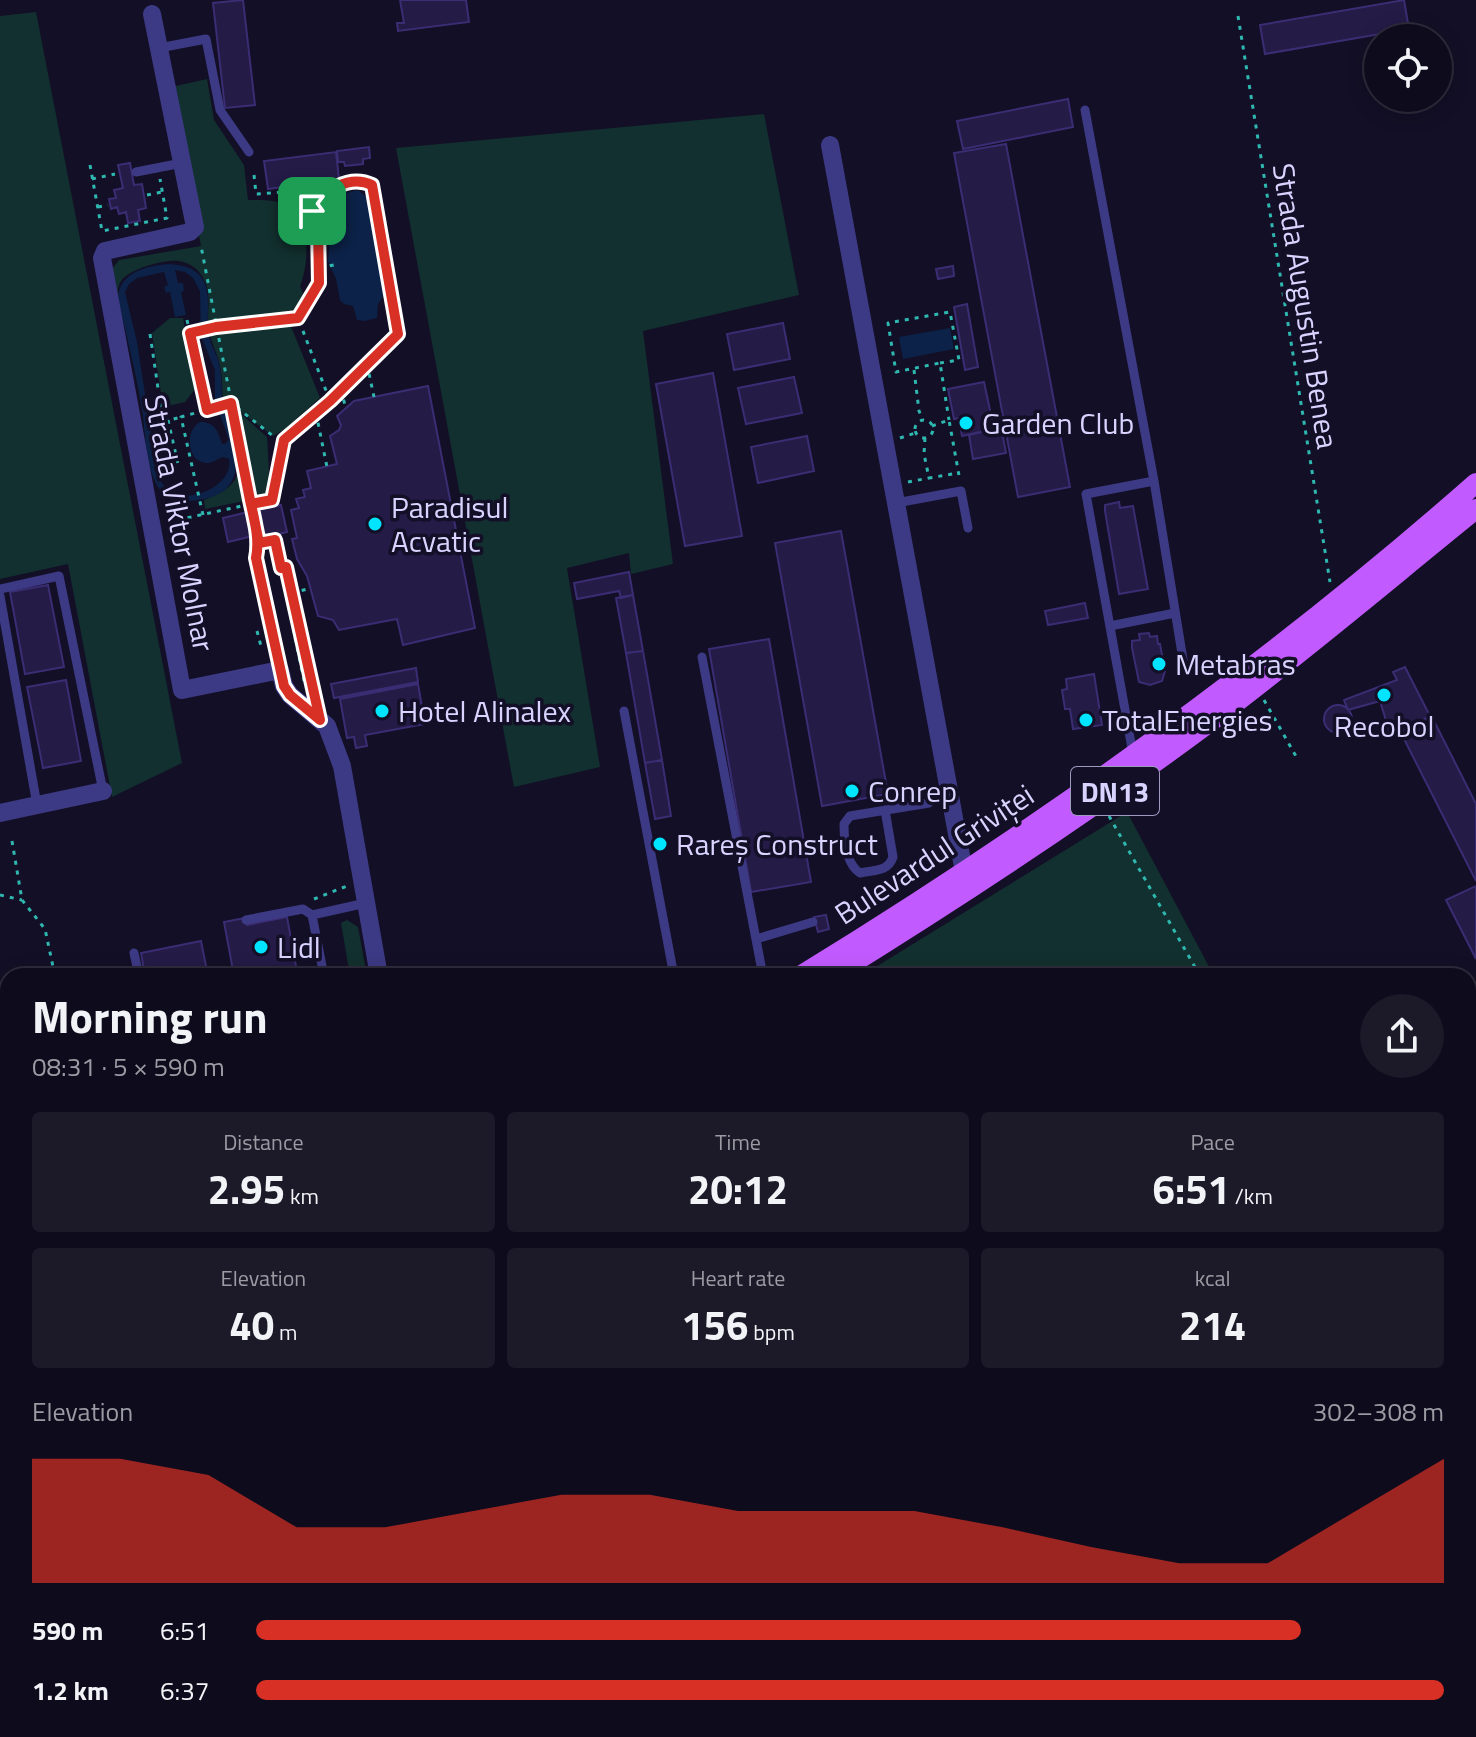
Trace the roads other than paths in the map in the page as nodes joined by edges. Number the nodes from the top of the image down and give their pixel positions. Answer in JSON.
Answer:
{"nodes":[{"id":1,"x":152,"y":14,"type":"dead end"},
{"id":2,"x":159,"y":48,"type":"junction"},
{"id":3,"x":1085,"y":110,"type":"dead end"},
{"id":4,"x":830,"y":145,"type":"dead end"},
{"id":5,"x":249,"y":152,"type":"dead end"},
{"id":6,"x":182,"y":163,"type":"junction"},
{"id":7,"x":136,"y":172,"type":"dead end"},
{"id":8,"x":1154,"y":481,"type":"junction"},
{"id":9,"x":1476,"y":483,"type":"edge"},
{"id":10,"x":896,"y":503,"type":"junction"},
{"id":11,"x":1476,"y":509,"type":"edge"},
{"id":12,"x":968,"y":528,"type":"dead end"},
{"id":13,"x":256,"y":558,"type":"road end"},
{"id":14,"x":0,"y":589,"type":"edge"},
{"id":15,"x":0,"y":596,"type":"edge"},
{"id":16,"x":1175,"y":613,"type":"junction"},
{"id":17,"x":1110,"y":626,"type":"junction"},
{"id":18,"x":702,"y":657,"type":"dead end"},
{"id":19,"x":280,"y":670,"type":"junction"},
{"id":20,"x":1185,"y":672,"type":"dead end"},
{"id":21,"x":624,"y":711,"type":"dead end"},
{"id":22,"x":1134,"y":757,"type":"junction"},
{"id":23,"x":28,"y":787,"type":"dead end"},
{"id":24,"x":103,"y":791,"type":"joint"},
{"id":25,"x":929,"y":803,"type":"dead end"},
{"id":26,"x":34,"y":806,"type":"junction"},
{"id":27,"x":885,"y":810,"type":"junction"},
{"id":28,"x":0,"y":813,"type":"edge"},
{"id":29,"x":964,"y":872,"type":"junction"},
{"id":30,"x":366,"y":903,"type":"junction"},
{"id":31,"x":312,"y":915,"type":"junction"},
{"id":32,"x":246,"y":920,"type":"dead end"},
{"id":33,"x":813,"y":922,"type":"dead end"},
{"id":34,"x":756,"y":939,"type":"junction"},
{"id":35,"x":134,"y":953,"type":"dead end"},
{"id":36,"x":137,"y":968,"type":"edge"},
{"id":37,"x":322,"y":968,"type":"edge"},
{"id":38,"x":378,"y":968,"type":"edge"},
{"id":39,"x":672,"y":968,"type":"edge"},
{"id":40,"x":761,"y":968,"type":"edge"},
{"id":41,"x":813,"y":968,"type":"edge"},
{"id":42,"x":845,"y":968,"type":"edge"}],
"edges":[{"from":1,"to":2,"type":"street","name":"Strada Viktor Molnar"},
{"from":2,"to":5,"type":"lane"},
{"from":2,"to":6,"type":"street","name":"Strada Viktor Molnar"},
{"from":3,"to":8,"type":"lane"},
{"from":4,"to":10,"type":"street"},
{"from":6,"to":7,"type":"lane"},
{"from":6,"to":19,"type":"street","name":"Strada Viktor Molnar"},
{"from":8,"to":16,"type":"lane"},
{"from":8,"to":17,"type":"lane"},
{"from":9,"to":22,"type":"main road","name":"Bulevardul Griviței"},
{"from":10,"to":12,"type":"lane"},
{"from":10,"to":29,"type":"street"},
{"from":11,"to":42,"type":"main road","name":"Bulevardul Griviței","number":"DN13"},
{"from":13,"to":19,"type":"lane"},
{"from":14,"to":24,"type":"lane"},
{"from":15,"to":26,"type":"lane"},
{"from":16,"to":17,"type":"lane"},
{"from":16,"to":20,"type":"lane"},
{"from":17,"to":22,"type":"lane"},
{"from":18,"to":34,"type":"lane"},
{"from":19,"to":30,"type":"street"},
{"from":21,"to":39,"type":"lane"},
{"from":22,"to":29,"type":"main road","name":"Bulevardul Griviței"},
{"from":23,"to":26,"type":"lane"},
{"from":24,"to":26,"type":"street"},
{"from":25,"to":27,"type":"lane"},
{"from":26,"to":28,"type":"street"},
{"from":27,"to":27,"type":"lane"},
{"from":29,"to":41,"type":"main road","name":"Bulevardul Griviței"},
{"from":30,"to":31,"type":"lane"},
{"from":30,"to":38,"type":"street"},
{"from":31,"to":32,"type":"lane"},
{"from":31,"to":37,"type":"lane"},
{"from":33,"to":34,"type":"lane"},
{"from":34,"to":40,"type":"lane"},
{"from":35,"to":36,"type":"lane"}]}
